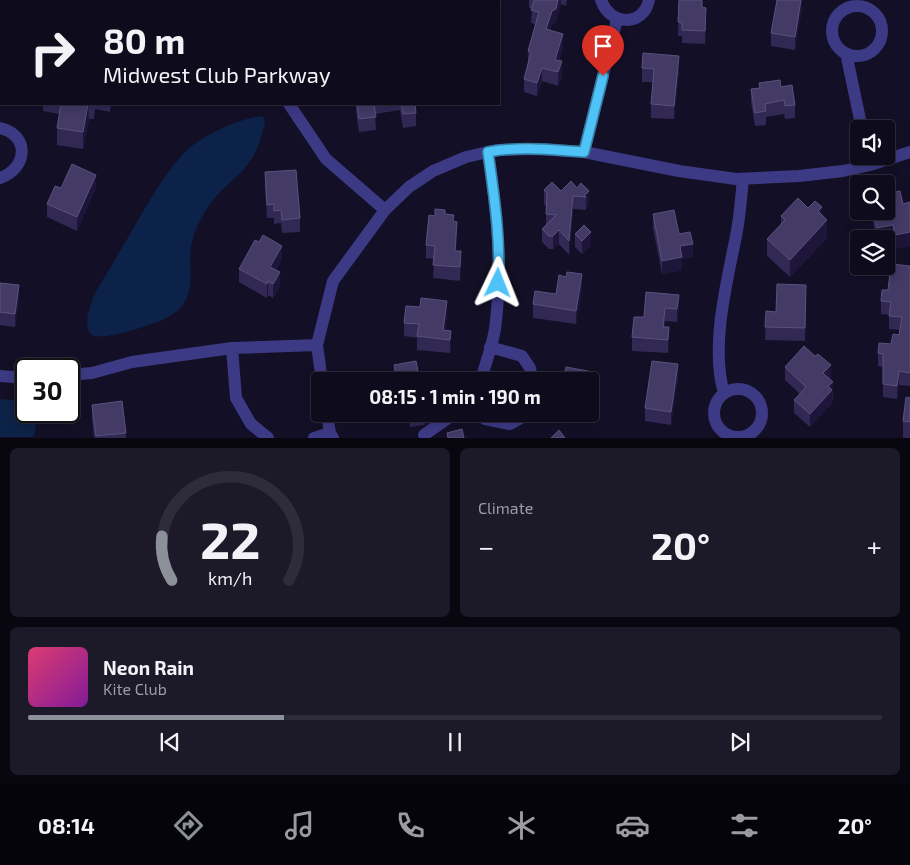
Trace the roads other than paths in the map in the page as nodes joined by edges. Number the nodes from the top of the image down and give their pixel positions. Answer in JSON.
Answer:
{"nodes":[{"id":1,"x":601,"y":0,"type":"edge"},
{"id":2,"x":649,"y":0,"type":"edge"},
{"id":3,"x":617,"y":19,"type":"junction"},
{"id":4,"x":846,"y":53,"type":"dead end"},
{"id":5,"x":290,"y":105,"type":"edge"},
{"id":6,"x":860,"y":120,"type":"edge"},
{"id":7,"x":0,"y":128,"type":"edge"},
{"id":8,"x":488,"y":152,"type":"junction"},
{"id":9,"x":584,"y":152,"type":"junction"},
{"id":10,"x":910,"y":152,"type":"edge"},
{"id":11,"x":895,"y":155,"type":"edge"},
{"id":12,"x":858,"y":165,"type":"edge"},
{"id":13,"x":0,"y":178,"type":"edge"},
{"id":14,"x":743,"y":179,"type":"junction"},
{"id":15,"x":385,"y":210,"type":"junction"},
{"id":16,"x":317,"y":345,"type":"junction"},
{"id":17,"x":232,"y":348,"type":"junction"},
{"id":18,"x":490,"y":348,"type":"junction"},
{"id":19,"x":321,"y":372,"type":"edge"},
{"id":20,"x":483,"y":372,"type":"edge"},
{"id":21,"x":531,"y":372,"type":"edge"},
{"id":22,"x":80,"y":374,"type":"edge"},
{"id":23,"x":0,"y":376,"type":"edge"},
{"id":24,"x":15,"y":377,"type":"edge"},
{"id":25,"x":724,"y":392,"type":"dead end"},
{"id":26,"x":329,"y":422,"type":"edge"},
{"id":27,"x":443,"y":422,"type":"edge"},
{"id":28,"x":500,"y":422,"type":"edge"},
{"id":29,"x":514,"y":422,"type":"edge"},
{"id":30,"x":332,"y":435,"type":"edge"},
{"id":31,"x":424,"y":435,"type":"dead end"},
{"id":32,"x":268,"y":438,"type":"edge"},
{"id":33,"x":314,"y":438,"type":"edge"}],
"edges":[{"from":1,"to":3,"type":"street"},
{"from":2,"to":3,"type":"street"},
{"from":3,"to":9,"type":"street"},
{"from":4,"to":6,"type":"street"},
{"from":5,"to":15,"type":"street"},
{"from":7,"to":13,"type":"street"},
{"from":8,"to":9,"type":"street"},
{"from":8,"to":15,"type":"street"},
{"from":8,"to":18,"type":"street"},
{"from":9,"to":14,"type":"street"},
{"from":10,"to":11,"type":"street"},
{"from":12,"to":14,"type":"street"},
{"from":14,"to":25,"type":"street"},
{"from":15,"to":16,"type":"street"},
{"from":16,"to":17,"type":"street"},
{"from":16,"to":19,"type":"street"},
{"from":17,"to":22,"type":"street"},
{"from":17,"to":32,"type":"street"},
{"from":18,"to":20,"type":"street"},
{"from":18,"to":21,"type":"street"},
{"from":23,"to":24,"type":"street"},
{"from":26,"to":30,"type":"street"},
{"from":27,"to":31,"type":"street"},
{"from":28,"to":29,"type":"street"},
{"from":30,"to":33,"type":"street"}]}
